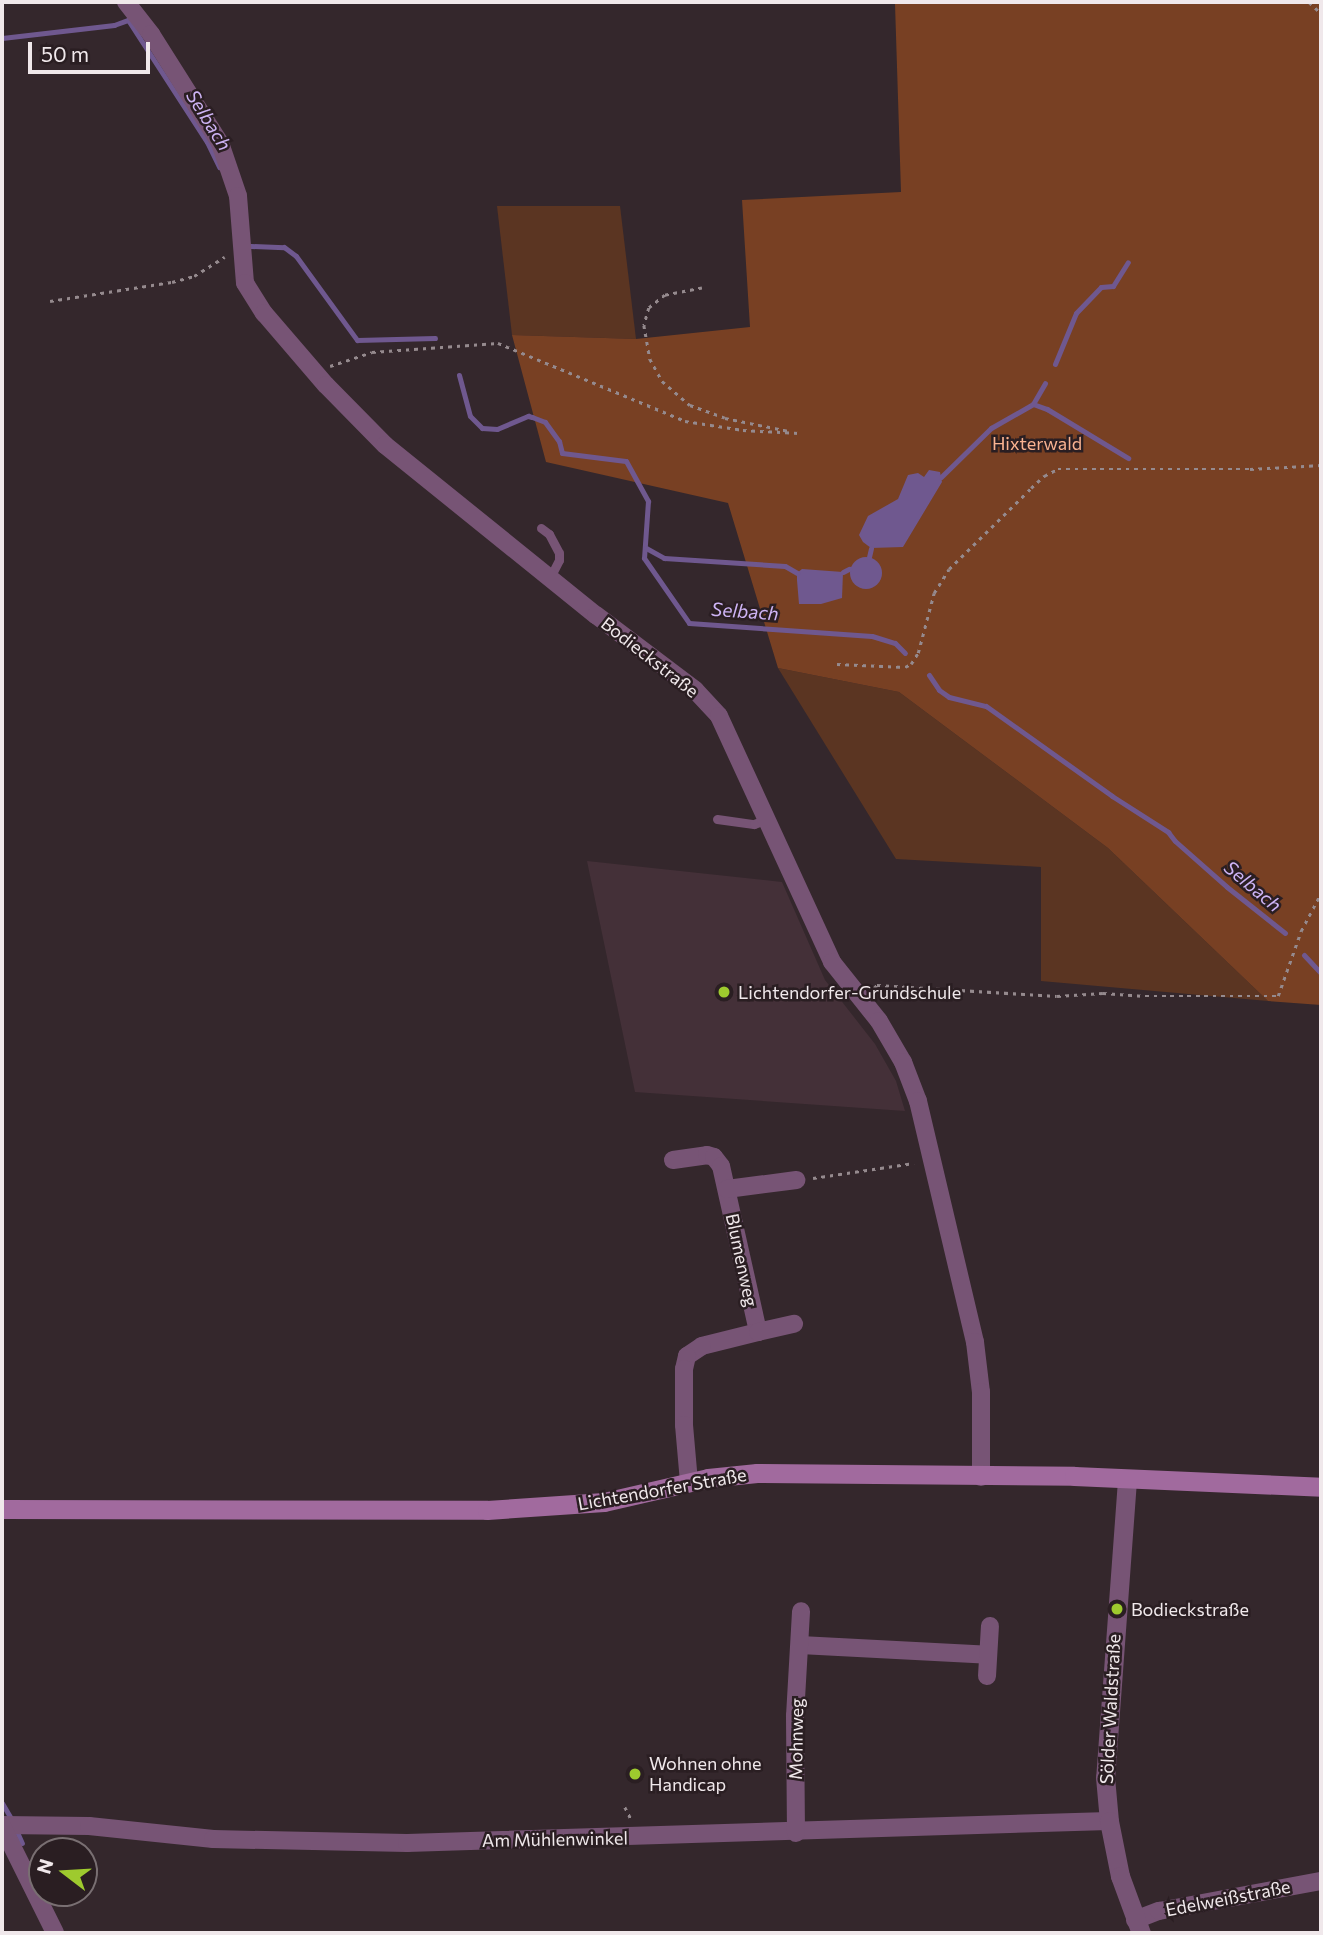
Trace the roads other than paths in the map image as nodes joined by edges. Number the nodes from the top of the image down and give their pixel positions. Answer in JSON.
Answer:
{"nodes":[{"id":1,"x":126,"y":2,"type":"edge"},
{"id":2,"x":541,"y":528,"type":"dead end"},
{"id":3,"x":551,"y":578,"type":"junction"},
{"id":4,"x":768,"y":818,"type":"junction"},
{"id":5,"x":717,"y":819,"type":"dead end"},
{"id":6,"x":673,"y":1160,"type":"dead end"},
{"id":7,"x":796,"y":1180,"type":"road end"},
{"id":8,"x":727,"y":1189,"type":"junction"},
{"id":9,"x":794,"y":1324,"type":"dead end"},
{"id":10,"x":758,"y":1332,"type":"junction"},
{"id":11,"x":981,"y":1477,"type":"junction"},
{"id":12,"x":1127,"y":1480,"type":"junction"},
{"id":13,"x":689,"y":1482,"type":"junction"},
{"id":14,"x":1321,"y":1488,"type":"edge"},
{"id":15,"x":2,"y":1509,"type":"edge"},
{"id":16,"x":802,"y":1611,"type":"dead end"},
{"id":17,"x":990,"y":1626,"type":"dead end"},
{"id":18,"x":800,"y":1645,"type":"junction"},
{"id":19,"x":988,"y":1655,"type":"junction"},
{"id":20,"x":987,"y":1676,"type":"dead end"},
{"id":21,"x":1109,"y":1821,"type":"junction"},
{"id":22,"x":2,"y":1826,"type":"edge"},
{"id":23,"x":796,"y":1833,"type":"junction"},
{"id":24,"x":1321,"y":1881,"type":"edge"},
{"id":25,"x":1138,"y":1926,"type":"edge"},
{"id":26,"x":55,"y":1933,"type":"edge"}],
"edges":[{"from":1,"to":3,"type":"street","name":"Bodieckstraße"},
{"from":2,"to":3,"type":"lane"},
{"from":3,"to":4,"type":"street","name":"Bodieckstraße"},
{"from":4,"to":5,"type":"lane"},
{"from":4,"to":11,"type":"street","name":"Bodieckstraße"},
{"from":6,"to":8,"type":"street","name":"Blumenweg"},
{"from":7,"to":8,"type":"street","name":"Blumenweg"},
{"from":8,"to":10,"type":"street","name":"Blumenweg"},
{"from":9,"to":10,"type":"street"},
{"from":10,"to":13,"type":"street"},
{"from":11,"to":12,"type":"main road","name":"Lichtendorfer Straße"},
{"from":11,"to":13,"type":"main road","name":"Lichtendorfer Straße"},
{"from":12,"to":14,"type":"main road","name":"Lichtendorfer Straße"},
{"from":12,"to":21,"type":"street","name":"Sölder Waldstraße"},
{"from":13,"to":15,"type":"main road","name":"Lichtendorfer Straße"},
{"from":16,"to":18,"type":"street","name":"Mohnweg"},
{"from":17,"to":19,"type":"street"},
{"from":18,"to":19,"type":"street"},
{"from":18,"to":23,"type":"street","name":"Mohnweg"},
{"from":19,"to":20,"type":"street"},
{"from":21,"to":23,"type":"street","name":"Am Mühlenwinkel"},
{"from":21,"to":25,"type":"street","name":"Sölder Waldstraße"},
{"from":22,"to":23,"type":"street","name":"Am Mühlenwinkel"},
{"from":22,"to":26,"type":"street"},
{"from":24,"to":25,"type":"street","name":"Edelweißstraße"}]}
